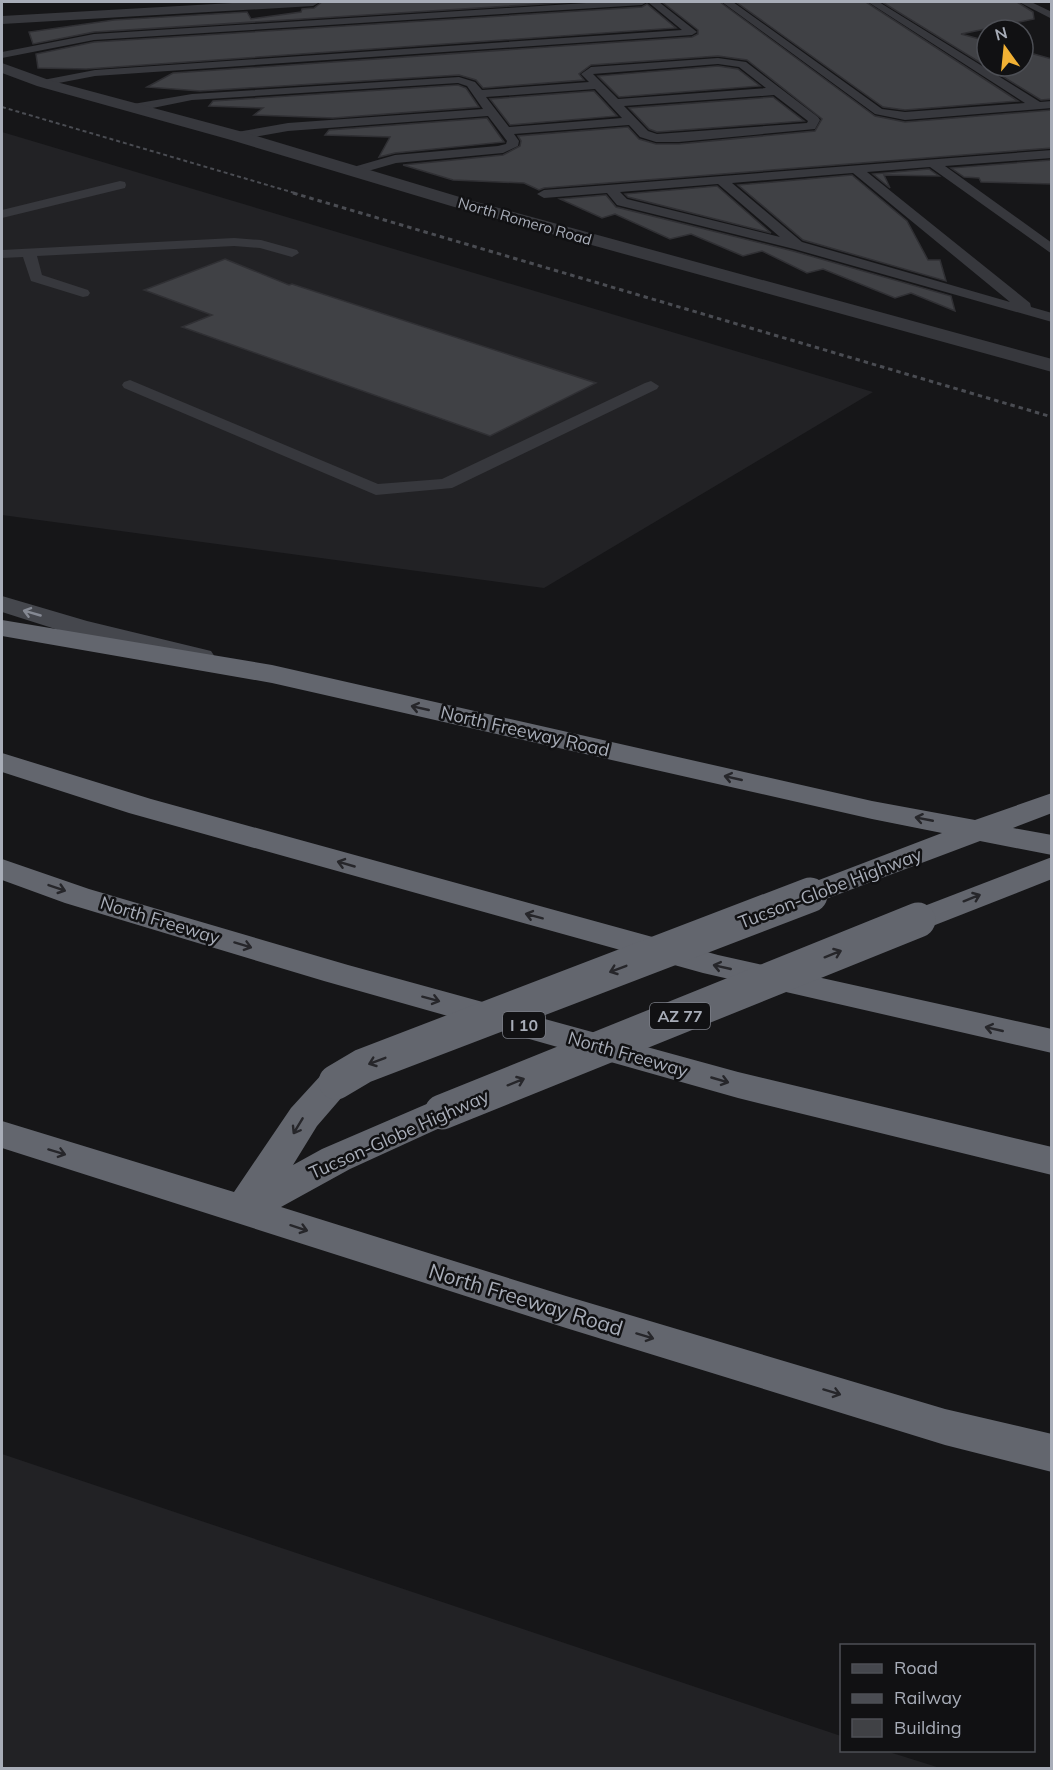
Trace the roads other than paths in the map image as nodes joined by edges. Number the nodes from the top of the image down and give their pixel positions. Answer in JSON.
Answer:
{"nodes":[{"id":1,"x":313,"y":2,"type":"edge"},
{"id":2,"x":642,"y":2,"type":"edge"},
{"id":3,"x":653,"y":2,"type":"edge"},
{"id":4,"x":727,"y":2,"type":"edge"},
{"id":5,"x":873,"y":2,"type":"edge"},
{"id":6,"x":1024,"y":2,"type":"edge"},
{"id":7,"x":233,"y":4,"type":"edge"},
{"id":8,"x":1052,"y":16,"type":"edge"},
{"id":9,"x":2,"y":20,"type":"edge"},
{"id":10,"x":2,"y":55,"type":"edge"},
{"id":11,"x":2,"y":68,"type":"edge"},
{"id":12,"x":43,"y":83,"type":"junction"},
{"id":13,"x":598,"y":85,"type":"junction"},
{"id":14,"x":777,"y":91,"type":"junction"},
{"id":15,"x":479,"y":94,"type":"junction"},
{"id":16,"x":615,"y":103,"type":"junction"},
{"id":17,"x":1052,"y":104,"type":"edge"},
{"id":18,"x":1037,"y":105,"type":"junction"},
{"id":19,"x":133,"y":108,"type":"junction"},
{"id":20,"x":491,"y":112,"type":"junction"},
{"id":21,"x":632,"y":121,"type":"junction"},
{"id":22,"x":505,"y":130,"type":"junction"},
{"id":23,"x":237,"y":136,"type":"junction"},
{"id":24,"x":1052,"y":153,"type":"edge"},
{"id":25,"x":932,"y":163,"type":"junction"},
{"id":26,"x":855,"y":169,"type":"junction"},
{"id":27,"x":354,"y":171,"type":"junction"},
{"id":28,"x":721,"y":180,"type":"junction"},
{"id":29,"x":120,"y":185,"type":"dead end"},
{"id":30,"x":610,"y":189,"type":"junction"},
{"id":31,"x":544,"y":194,"type":"dead end"},
{"id":32,"x":2,"y":214,"type":"edge"},
{"id":33,"x":799,"y":246,"type":"junction"},
{"id":34,"x":1052,"y":250,"type":"edge"},
{"id":35,"x":29,"y":252,"type":"junction"},
{"id":36,"x":292,"y":253,"type":"dead end"},
{"id":37,"x":2,"y":254,"type":"edge"},
{"id":38,"x":83,"y":293,"type":"dead end"},
{"id":39,"x":1031,"y":311,"type":"junction"},
{"id":40,"x":1052,"y":318,"type":"edge"},
{"id":41,"x":1052,"y":366,"type":"edge"},
{"id":42,"x":130,"y":385,"type":"dead end"},
{"id":43,"x":651,"y":386,"type":"dead end"},
{"id":44,"x":2,"y":604,"type":"edge"},
{"id":45,"x":2,"y":628,"type":"edge"},
{"id":46,"x":272,"y":674,"type":"junction"},
{"id":47,"x":2,"y":762,"type":"edge"},
{"id":48,"x":1052,"y":802,"type":"edge"},
{"id":49,"x":981,"y":830,"type":"junction"},
{"id":50,"x":1052,"y":845,"type":"edge"},
{"id":51,"x":1052,"y":867,"type":"edge"},
{"id":52,"x":2,"y":869,"type":"edge"},
{"id":53,"x":1052,"y":1041,"type":"edge"},
{"id":54,"x":2,"y":1134,"type":"edge"},
{"id":55,"x":1052,"y":1161,"type":"edge"},
{"id":56,"x":243,"y":1210,"type":"junction"},
{"id":57,"x":945,"y":1426,"type":"junction"},
{"id":58,"x":1052,"y":1453,"type":"edge"},
{"id":59,"x":1052,"y":1460,"type":"edge"}],
"edges":[{"from":1,"to":7,"type":"street"},
{"from":2,"to":10,"type":"lane"},
{"from":3,"to":12,"type":"lane"},
{"from":4,"to":18,"type":"lane"},
{"from":5,"to":18,"type":"lane"},
{"from":6,"to":8,"type":"lane"},
{"from":7,"to":9,"type":"street"},
{"from":11,"to":12,"type":"street","name":"North Romero Road"},
{"from":12,"to":19,"type":"street","name":"North Romero Road"},
{"from":13,"to":14,"type":"lane"},
{"from":13,"to":15,"type":"lane"},
{"from":13,"to":16,"type":"lane"},
{"from":14,"to":16,"type":"lane"},
{"from":14,"to":21,"type":"lane"},
{"from":15,"to":19,"type":"lane"},
{"from":15,"to":20,"type":"lane"},
{"from":16,"to":21,"type":"lane"},
{"from":17,"to":18,"type":"lane"},
{"from":19,"to":23,"type":"street","name":"North Romero Road"},
{"from":20,"to":22,"type":"lane"},
{"from":20,"to":23,"type":"lane"},
{"from":21,"to":22,"type":"lane"},
{"from":22,"to":27,"type":"lane"},
{"from":23,"to":27,"type":"street","name":"North Romero Road"},
{"from":24,"to":25,"type":"lane"},
{"from":25,"to":26,"type":"lane"},
{"from":25,"to":34,"type":"lane"},
{"from":26,"to":28,"type":"lane"},
{"from":26,"to":39,"type":"lane"},
{"from":27,"to":41,"type":"street","name":"North Romero Road"},
{"from":28,"to":30,"type":"lane"},
{"from":28,"to":33,"type":"lane"},
{"from":29,"to":32,"type":"lane"},
{"from":30,"to":31,"type":"lane"},
{"from":30,"to":33,"type":"lane"},
{"from":33,"to":39,"type":"lane"},
{"from":35,"to":36,"type":"lane"},
{"from":35,"to":37,"type":"lane"},
{"from":35,"to":38,"type":"lane"},
{"from":39,"to":40,"type":"lane"},
{"from":42,"to":43,"type":"lane"},
{"from":46,"to":44,"type":"main road","name":"North Freeway Road","one_way":true},
{"from":45,"to":46,"type":"highway"},
{"from":49,"to":46,"type":"highway","name":"North Freeway Road","one_way":true},
{"from":53,"to":47,"type":"highway","one_way":true},
{"from":48,"to":49,"type":"highway","name":"Tucson-Globe Highway"},
{"from":49,"to":50,"type":"highway","name":"North Freeway Road"},
{"from":49,"to":56,"type":"highway","name":"Tucson-Globe Highway","one_way":true,"bridge":true},
{"from":56,"to":51,"type":"highway","name":"Tucson-Globe Highway","number":"AZ 77","one_way":true,"bridge":true},
{"from":52,"to":55,"type":"highway","name":"North Freeway","number":"I 10","one_way":true},
{"from":54,"to":56,"type":"highway","name":"North Freeway Road","one_way":true},
{"from":56,"to":57,"type":"highway","name":"North Freeway Road","one_way":true},
{"from":57,"to":58,"type":"highway"},
{"from":57,"to":59,"type":"main road","name":"North Freeway Road"}]}
